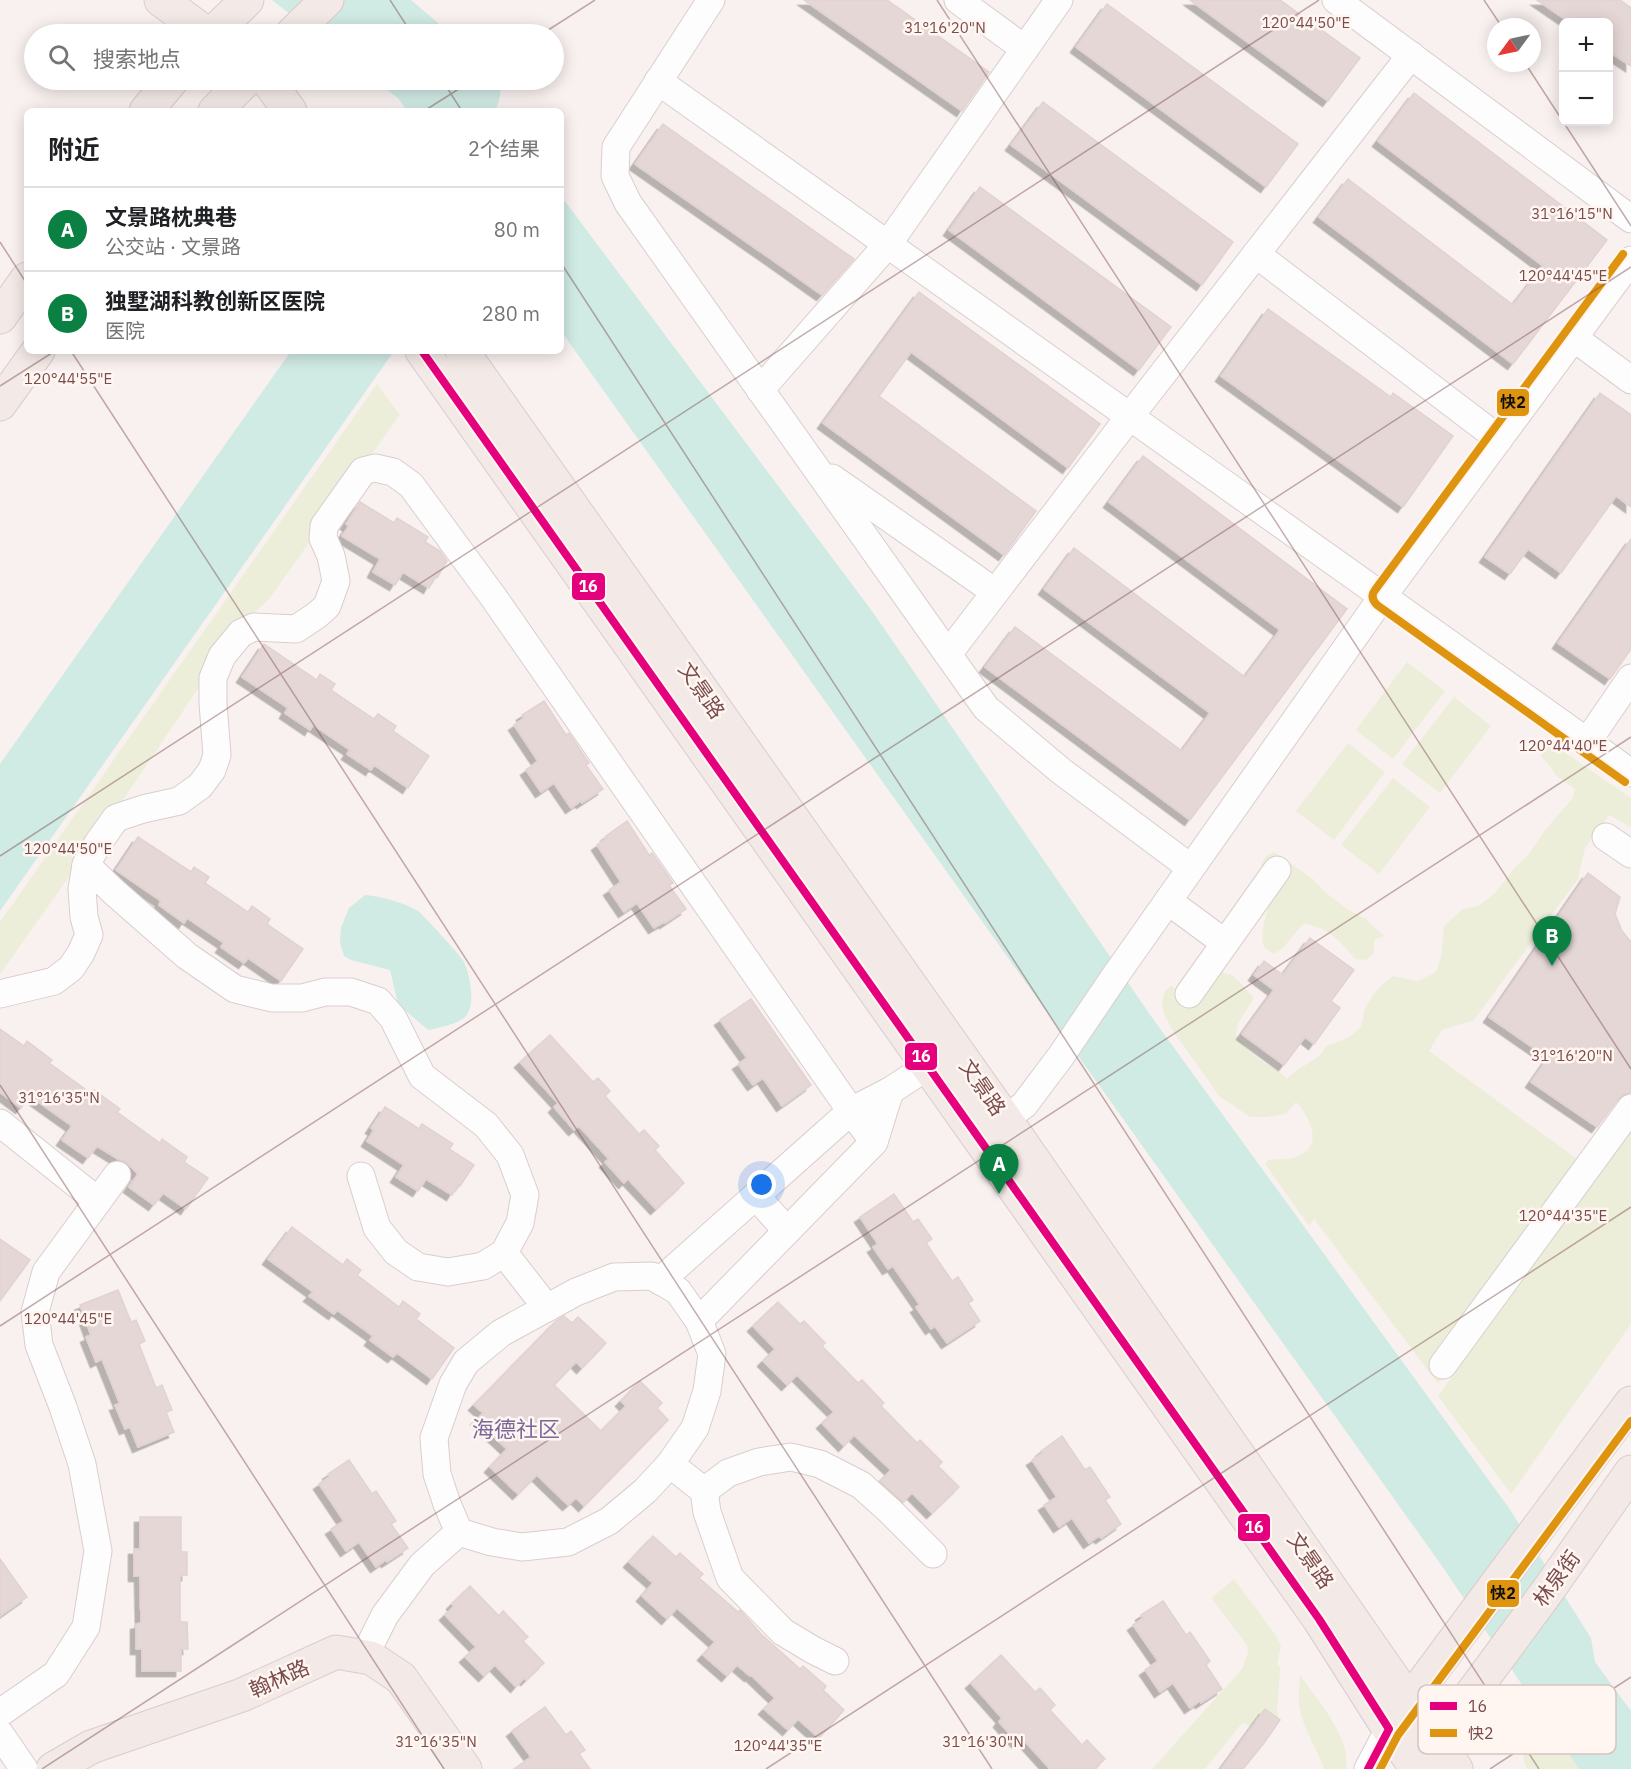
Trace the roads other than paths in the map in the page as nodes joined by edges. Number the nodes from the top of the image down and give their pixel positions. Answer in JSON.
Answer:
{"nodes":[{"id":1,"x":161,"y":0,"type":"edge"},
{"id":2,"x":247,"y":0,"type":"edge"},
{"id":3,"x":327,"y":0,"type":"edge"},
{"id":4,"x":711,"y":0,"type":"edge"},
{"id":5,"x":958,"y":0,"type":"edge"},
{"id":6,"x":1059,"y":0,"type":"edge"},
{"id":7,"x":1336,"y":0,"type":"edge"},
{"id":8,"x":193,"y":24,"type":"edge"},
{"id":9,"x":222,"y":24,"type":"edge"},
{"id":10,"x":302,"y":24,"type":"edge"},
{"id":11,"x":1025,"y":49,"type":"junction"},
{"id":12,"x":1411,"y":55,"type":"junction"},
{"id":13,"x":658,"y":81,"type":"junction"},
{"id":14,"x":164,"y":90,"type":"edge"},
{"id":15,"x":274,"y":90,"type":"edge"},
{"id":16,"x":149,"y":108,"type":"edge"},
{"id":17,"x":288,"y":108,"type":"edge"},
{"id":18,"x":1631,"y":219,"type":"edge"},
{"id":19,"x":888,"y":244,"type":"junction"},
{"id":20,"x":1256,"y":254,"type":"junction"},
{"id":21,"x":1631,"y":260,"type":"edge"},
{"id":22,"x":24,"y":283,"type":"edge"},
{"id":23,"x":0,"y":317,"type":"edge"},
{"id":24,"x":1574,"y":338,"type":"junction"},
{"id":25,"x":36,"y":354,"type":"edge"},
{"id":26,"x":424,"y":354,"type":"edge"},
{"id":27,"x":464,"y":354,"type":"edge"},
{"id":28,"x":1631,"y":380,"type":"edge"},
{"id":29,"x":760,"y":390,"type":"junction"},
{"id":30,"x":0,"y":404,"type":"edge"},
{"id":31,"x":1130,"y":416,"type":"junction"},
{"id":32,"x":1499,"y":439,"type":"junction"},
{"id":33,"x":816,"y":467,"type":"junction"},
{"id":34,"x":996,"y":592,"type":"junction"},
{"id":35,"x":1383,"y":596,"type":"junction"},
{"id":36,"x":948,"y":654,"type":"junction"},
{"id":37,"x":1631,"y":678,"type":"edge"},
{"id":38,"x":1587,"y":741,"type":"junction"},
{"id":39,"x":1631,"y":773,"type":"edge"},
{"id":40,"x":1606,"y":837,"type":"dead end"},
{"id":41,"x":1631,"y":854,"type":"edge"},
{"id":42,"x":86,"y":865,"type":"junction"},
{"id":43,"x":1191,"y":868,"type":"junction"},
{"id":44,"x":1277,"y":870,"type":"dead end"},
{"id":45,"x":1168,"y":901,"type":"junction"},
{"id":46,"x":1225,"y":943,"type":"junction"},
{"id":47,"x":0,"y":994,"type":"edge"},
{"id":48,"x":1189,"y":994,"type":"dead end"},
{"id":49,"x":928,"y":1066,"type":"junction"},
{"id":50,"x":890,"y":1091,"type":"junction"},
{"id":51,"x":1631,"y":1108,"type":"edge"},
{"id":52,"x":851,"y":1111,"type":"junction"},
{"id":53,"x":1005,"y":1119,"type":"junction"},
{"id":54,"x":0,"y":1123,"type":"edge"},
{"id":55,"x":874,"y":1142,"type":"junction"},
{"id":56,"x":117,"y":1175,"type":"dead end"},
{"id":57,"x":361,"y":1176,"type":"dead end"},
{"id":58,"x":756,"y":1196,"type":"junction"},
{"id":59,"x":98,"y":1201,"type":"junction"},
{"id":60,"x":787,"y":1231,"type":"junction"},
{"id":61,"x":504,"y":1253,"type":"junction"},
{"id":62,"x":660,"y":1281,"type":"junction"},
{"id":63,"x":547,"y":1308,"type":"junction"},
{"id":64,"x":699,"y":1321,"type":"junction"},
{"id":65,"x":1443,"y":1365,"type":"dead end"},
{"id":66,"x":1631,"y":1403,"type":"edge"},
{"id":67,"x":669,"y":1464,"type":"junction"},
{"id":68,"x":1631,"y":1472,"type":"edge"},
{"id":69,"x":704,"y":1491,"type":"junction"},
{"id":70,"x":459,"y":1532,"type":"junction"},
{"id":71,"x":933,"y":1554,"type":"dead end"},
{"id":72,"x":364,"y":1657,"type":"junction"},
{"id":73,"x":835,"y":1661,"type":"dead end"},
{"id":74,"x":1422,"y":1685,"type":"edge"},
{"id":75,"x":1478,"y":1685,"type":"edge"},
{"id":76,"x":1418,"y":1690,"type":"edge"},
{"id":77,"x":1409,"y":1702,"type":"junction"},
{"id":78,"x":0,"y":1713,"type":"edge"},
{"id":79,"x":1418,"y":1715,"type":"edge"},
{"id":80,"x":1389,"y":1729,"type":"junction"},
{"id":81,"x":0,"y":1734,"type":"edge"},
{"id":82,"x":1427,"y":1754,"type":"edge"},
{"id":83,"x":1445,"y":1754,"type":"edge"},
{"id":84,"x":24,"y":1769,"type":"edge"},
{"id":85,"x":52,"y":1769,"type":"edge"},
{"id":86,"x":465,"y":1769,"type":"edge"},
{"id":87,"x":1368,"y":1769,"type":"edge"},
{"id":88,"x":1417,"y":1769,"type":"edge"},
{"id":89,"x":1456,"y":1769,"type":"edge"}],
"edges":[{"from":1,"to":8,"type":"main road"},
{"from":2,"to":9,"type":"main road"},
{"from":3,"to":10,"type":"main road"},
{"from":4,"to":13,"type":"street"},
{"from":5,"to":11,"type":"street"},
{"from":6,"to":11,"type":"street"},
{"from":7,"to":12,"type":"street"},
{"from":11,"to":19,"type":"street"},
{"from":12,"to":18,"type":"street"},
{"from":12,"to":20,"type":"street"},
{"from":13,"to":19,"type":"street"},
{"from":13,"to":29,"type":"street"},
{"from":14,"to":16,"type":"main road"},
{"from":15,"to":17,"type":"main road"},
{"from":19,"to":29,"type":"street"},
{"from":19,"to":31,"type":"street"},
{"from":20,"to":31,"type":"street"},
{"from":20,"to":32,"type":"street"},
{"from":21,"to":24,"type":"street"},
{"from":22,"to":23,"type":"main road"},
{"from":24,"to":28,"type":"street"},
{"from":24,"to":32,"type":"street"},
{"from":25,"to":30,"type":"main road"},
{"from":26,"to":49,"type":"main road","name":"文景路"},
{"from":27,"to":53,"type":"main road","name":"文景路"},
{"from":29,"to":33,"type":"street"},
{"from":31,"to":34,"type":"street"},
{"from":31,"to":35,"type":"street"},
{"from":32,"to":35,"type":"street"},
{"from":33,"to":34,"type":"street"},
{"from":33,"to":36,"type":"street"},
{"from":34,"to":36,"type":"street"},
{"from":35,"to":38,"type":"street"},
{"from":35,"to":43,"type":"street"},
{"from":36,"to":43,"type":"street"},
{"from":37,"to":38,"type":"street"},
{"from":38,"to":39,"type":"street"},
{"from":40,"to":41,"type":"street"},
{"from":42,"to":47,"type":"street"},
{"from":42,"to":52,"type":"street"},
{"from":42,"to":61,"type":"street"},
{"from":43,"to":45,"type":"street"},
{"from":44,"to":46,"type":"street"},
{"from":45,"to":46,"type":"street"},
{"from":45,"to":53,"type":"street"},
{"from":46,"to":48,"type":"street"},
{"from":49,"to":50,"type":"street"},
{"from":49,"to":80,"type":"main road","name":"文景路"},
{"from":50,"to":52,"type":"street"},
{"from":50,"to":55,"type":"street"},
{"from":51,"to":65,"type":"street"},
{"from":52,"to":55,"type":"street"},
{"from":52,"to":58,"type":"street"},
{"from":53,"to":77,"type":"main road","name":"文景路"},
{"from":54,"to":59,"type":"street"},
{"from":55,"to":60,"type":"street"},
{"from":56,"to":59,"type":"street"},
{"from":57,"to":61,"type":"street"},
{"from":58,"to":60,"type":"street"},
{"from":58,"to":62,"type":"street"},
{"from":59,"to":78,"type":"street"},
{"from":60,"to":64,"type":"street"},
{"from":61,"to":63,"type":"street"},
{"from":62,"to":63,"type":"street"},
{"from":62,"to":64,"type":"street"},
{"from":63,"to":70,"type":"street"},
{"from":64,"to":67,"type":"street"},
{"from":66,"to":74,"type":"main road","name":"林泉街"},
{"from":67,"to":69,"type":"street"},
{"from":67,"to":70,"type":"street"},
{"from":68,"to":75,"type":"main road","name":"林泉街"},
{"from":69,"to":71,"type":"street"},
{"from":69,"to":73,"type":"street"},
{"from":70,"to":72,"type":"street"},
{"from":72,"to":85,"type":"main road","name":"翰林路"},
{"from":72,"to":86,"type":"main road","name":"翰林路"},
{"from":76,"to":77,"type":"main road","name":"林泉街"},
{"from":77,"to":79,"type":"main road","name":"文景路"},
{"from":77,"to":80,"type":"main road","name":"林泉街"},
{"from":80,"to":87,"type":"street","name":"林泉街"},
{"from":80,"to":88,"type":"main road","name":"文景路"},
{"from":81,"to":84,"type":"street"},
{"from":82,"to":88,"type":"main road","name":"林泉街"},
{"from":83,"to":89,"type":"main road","name":"文景路"}]}
